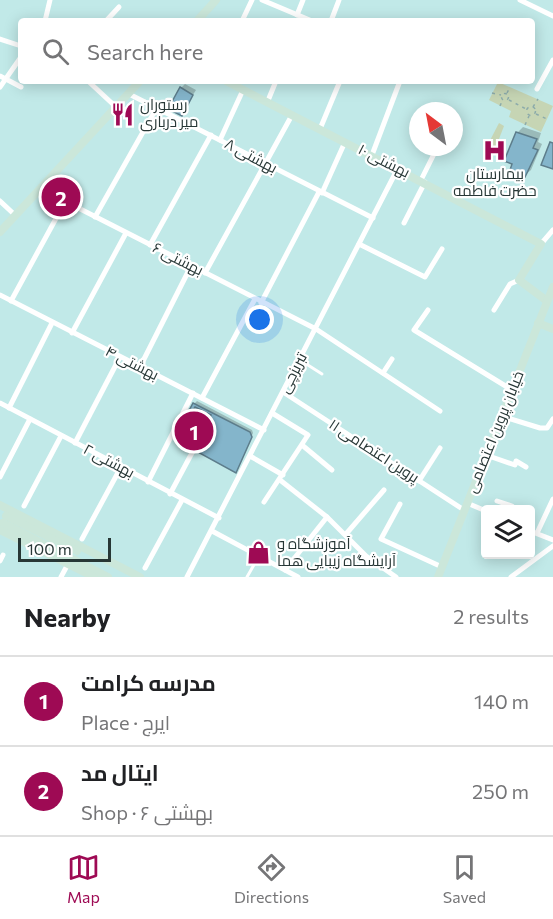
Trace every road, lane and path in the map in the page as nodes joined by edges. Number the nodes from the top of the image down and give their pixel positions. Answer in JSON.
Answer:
{"nodes":[{"id":1,"x":50,"y":0,"type":"edge"},
{"id":2,"x":216,"y":0,"type":"edge"},
{"id":3,"x":252,"y":0,"type":"edge"},
{"id":4,"x":262,"y":0,"type":"edge"},
{"id":5,"x":303,"y":0,"type":"edge"},
{"id":6,"x":339,"y":0,"type":"edge"},
{"id":7,"x":520,"y":0,"type":"edge"},
{"id":8,"x":276,"y":3,"type":"edge"},
{"id":9,"x":119,"y":7,"type":"dead end"},
{"id":10,"x":297,"y":15,"type":"junction"},
{"id":11,"x":553,"y":16,"type":"edge"},
{"id":12,"x":46,"y":18,"type":"edge"},
{"id":13,"x":109,"y":18,"type":"edge"},
{"id":14,"x":199,"y":18,"type":"edge"},
{"id":15,"x":243,"y":18,"type":"edge"},
{"id":16,"x":302,"y":18,"type":"edge"},
{"id":17,"x":331,"y":18,"type":"edge"},
{"id":18,"x":0,"y":39,"type":"edge"},
{"id":19,"x":18,"y":45,"type":"edge"},
{"id":20,"x":553,"y":60,"type":"edge"},
{"id":21,"x":18,"y":61,"type":"edge"},
{"id":22,"x":0,"y":76,"type":"edge"},
{"id":23,"x":6,"y":79,"type":"junction"},
{"id":24,"x":91,"y":84,"type":"edge"},
{"id":25,"x":137,"y":84,"type":"edge"},
{"id":26,"x":232,"y":84,"type":"edge"},
{"id":27,"x":275,"y":84,"type":"edge"},
{"id":28,"x":339,"y":84,"type":"edge"},
{"id":29,"x":399,"y":84,"type":"edge"},
{"id":30,"x":0,"y":87,"type":"edge"},
{"id":31,"x":21,"y":87,"type":"dead end"},
{"id":32,"x":510,"y":87,"type":"dead end"},
{"id":33,"x":537,"y":89,"type":"dead end"},
{"id":34,"x":243,"y":90,"type":"junction"},
{"id":35,"x":492,"y":93,"type":"dead end"},
{"id":36,"x":129,"y":94,"type":"junction"},
{"id":37,"x":507,"y":94,"type":"junction"},
{"id":38,"x":501,"y":96,"type":"junction"},
{"id":39,"x":508,"y":99,"type":"junction"},
{"id":40,"x":538,"y":99,"type":"dead end"},
{"id":41,"x":502,"y":100,"type":"junction"},
{"id":42,"x":267,"y":102,"type":"junction"},
{"id":43,"x":500,"y":106,"type":"dead end"},
{"id":44,"x":116,"y":107,"type":"junction"},
{"id":45,"x":156,"y":108,"type":"junction"},
{"id":46,"x":533,"y":108,"type":"junction"},
{"id":47,"x":527,"y":110,"type":"junction"},
{"id":48,"x":535,"y":113,"type":"junction"},
{"id":49,"x":292,"y":115,"type":"junction"},
{"id":50,"x":530,"y":116,"type":"junction"},
{"id":51,"x":548,"y":119,"type":"dead end"},
{"id":52,"x":525,"y":125,"type":"dead end"},
{"id":53,"x":320,"y":129,"type":"junction"},
{"id":54,"x":211,"y":135,"type":"junction"},
{"id":55,"x":220,"y":140,"type":"junction"},
{"id":56,"x":345,"y":142,"type":"junction"},
{"id":57,"x":372,"y":155,"type":"junction"},
{"id":58,"x":433,"y":156,"type":"edge"},
{"id":59,"x":267,"y":165,"type":"junction"},
{"id":60,"x":398,"y":168,"type":"junction"},
{"id":61,"x":423,"y":181,"type":"junction"},
{"id":62,"x":41,"y":189,"type":"junction"},
{"id":63,"x":320,"y":193,"type":"junction"},
{"id":64,"x":0,"y":201,"type":"edge"},
{"id":65,"x":65,"y":202,"type":"junction"},
{"id":66,"x":16,"y":216,"type":"junction"},
{"id":67,"x":95,"y":217,"type":"junction"},
{"id":68,"x":373,"y":218,"type":"junction"},
{"id":69,"x":404,"y":224,"type":"dead end"},
{"id":70,"x":553,"y":230,"type":"edge"},
{"id":71,"x":0,"y":232,"type":"edge"},
{"id":72,"x":126,"y":233,"type":"junction"},
{"id":73,"x":359,"y":244,"type":"junction"},
{"id":74,"x":541,"y":244,"type":"junction"},
{"id":75,"x":150,"y":245,"type":"junction"},
{"id":76,"x":442,"y":249,"type":"dead end"},
{"id":77,"x":191,"y":266,"type":"junction"},
{"id":78,"x":205,"y":273,"type":"junction"},
{"id":79,"x":519,"y":280,"type":"junction"},
{"id":80,"x":553,"y":287,"type":"edge"},
{"id":81,"x":0,"y":295,"type":"edge"},
{"id":82,"x":258,"y":301,"type":"junction"},
{"id":83,"x":547,"y":301,"type":"junction"},
{"id":84,"x":11,"y":302,"type":"junction"},
{"id":85,"x":428,"y":310,"type":"dead end"},
{"id":86,"x":494,"y":310,"type":"dead end"},
{"id":87,"x":52,"y":322,"type":"junction"},
{"id":88,"x":538,"y":323,"type":"junction"},
{"id":89,"x":316,"y":329,"type":"junction"},
{"id":90,"x":553,"y":329,"type":"edge"},
{"id":91,"x":72,"y":333,"type":"junction"},
{"id":92,"x":120,"y":357,"type":"junction"},
{"id":93,"x":392,"y":359,"type":"dead end"},
{"id":94,"x":300,"y":360,"type":"junction"},
{"id":95,"x":140,"y":367,"type":"junction"},
{"id":96,"x":383,"y":373,"type":"junction"},
{"id":97,"x":322,"y":374,"type":"dead end"},
{"id":98,"x":512,"y":390,"type":"junction"},
{"id":99,"x":283,"y":392,"type":"junction"},
{"id":100,"x":193,"y":393,"type":"junction"},
{"id":101,"x":202,"y":398,"type":"junction"},
{"id":102,"x":1,"y":405,"type":"edge"},
{"id":103,"x":9,"y":408,"type":"junction"},
{"id":104,"x":440,"y":411,"type":"dead end"},
{"id":105,"x":272,"y":413,"type":"junction"},
{"id":106,"x":501,"y":416,"type":"junction"},
{"id":107,"x":30,"y":419,"type":"junction"},
{"id":108,"x":553,"y":419,"type":"edge"},
{"id":109,"x":264,"y":430,"type":"junction"},
{"id":110,"x":61,"y":436,"type":"junction"},
{"id":111,"x":75,"y":443,"type":"junction"},
{"id":112,"x":302,"y":445,"type":"junction"},
{"id":113,"x":440,"y":448,"type":"dead end"},
{"id":114,"x":193,"y":451,"type":"dead end"},
{"id":115,"x":486,"y":455,"type":"junction"},
{"id":116,"x":250,"y":456,"type":"junction"},
{"id":117,"x":121,"y":467,"type":"junction"},
{"id":118,"x":526,"y":467,"type":"dead end"},
{"id":119,"x":332,"y":470,"type":"dead end"},
{"id":120,"x":0,"y":477,"type":"edge"},
{"id":121,"x":282,"y":478,"type":"junction"},
{"id":122,"x":419,"y":481,"type":"junction"},
{"id":123,"x":148,"y":482,"type":"junction"},
{"id":124,"x":384,"y":490,"type":"dead end"},
{"id":125,"x":170,"y":494,"type":"junction"},
{"id":126,"x":553,"y":499,"type":"edge"},
{"id":127,"x":182,"y":500,"type":"junction"},
{"id":128,"x":497,"y":501,"type":"dead end"},
{"id":129,"x":264,"y":502,"type":"dead end"},
{"id":130,"x":400,"y":504,"type":"dead end"},
{"id":131,"x":0,"y":505,"type":"edge"},
{"id":132,"x":509,"y":505,"type":"edge"},
{"id":133,"x":24,"y":506,"type":"dead end"},
{"id":134,"x":465,"y":507,"type":"junction"},
{"id":135,"x":481,"y":510,"type":"edge"},
{"id":136,"x":219,"y":518,"type":"junction"},
{"id":137,"x":327,"y":518,"type":"junction"},
{"id":138,"x":4,"y":522,"type":"edge"},
{"id":139,"x":535,"y":530,"type":"edge"},
{"id":140,"x":212,"y":531,"type":"junction"},
{"id":141,"x":535,"y":532,"type":"edge"},
{"id":142,"x":346,"y":534,"type":"junction"},
{"id":143,"x":82,"y":538,"type":"dead end"},
{"id":144,"x":553,"y":540,"type":"edge"},
{"id":145,"x":553,"y":546,"type":"edge"},
{"id":146,"x":259,"y":556,"type":"junction"},
{"id":147,"x":68,"y":564,"type":"junction"},
{"id":148,"x":442,"y":567,"type":"junction"},
{"id":149,"x":145,"y":568,"type":"dead end"},
{"id":150,"x":383,"y":569,"type":"junction"},
{"id":151,"x":285,"y":570,"type":"junction"},
{"id":152,"x":61,"y":577,"type":"edge"},
{"id":153,"x":94,"y":577,"type":"edge"},
{"id":154,"x":108,"y":577,"type":"edge"},
{"id":155,"x":128,"y":577,"type":"edge"},
{"id":156,"x":140,"y":577,"type":"edge"},
{"id":157,"x":187,"y":577,"type":"edge"},
{"id":158,"x":246,"y":577,"type":"edge"},
{"id":159,"x":298,"y":577,"type":"edge"},
{"id":160,"x":379,"y":577,"type":"edge"},
{"id":161,"x":396,"y":577,"type":"edge"},
{"id":162,"x":438,"y":577,"type":"edge"},
{"id":163,"x":511,"y":577,"type":"edge"}],
"edges":[{"from":1,"to":12,"type":"street"},
{"from":2,"to":14,"type":"street"},
{"from":3,"to":15,"type":"street"},
{"from":4,"to":8,"type":"street"},
{"from":5,"to":10,"type":"street"},
{"from":6,"to":17,"type":"street"},
{"from":7,"to":11,"type":"street"},
{"from":8,"to":10,"type":"street"},
{"from":9,"to":13,"type":"street"},
{"from":10,"to":16,"type":"street"},
{"from":18,"to":19,"type":"street"},
{"from":20,"to":33,"type":"street"},
{"from":21,"to":23,"type":"street"},
{"from":22,"to":23,"type":"street"},
{"from":23,"to":30,"type":"street"},
{"from":23,"to":31,"type":"street"},
{"from":24,"to":44,"type":"street"},
{"from":25,"to":36,"type":"street"},
{"from":26,"to":34,"type":"street","name":"بهشتی ۱۰"},
{"from":27,"to":42,"type":"street"},
{"from":28,"to":53,"type":"street"},
{"from":29,"to":57,"type":"street"},
{"from":32,"to":37,"type":"path"},
{"from":34,"to":42,"type":"street","name":"بهشتی ۱۰"},
{"from":34,"to":55,"type":"street"},
{"from":35,"to":38,"type":"path"},
{"from":36,"to":44,"type":"street"},
{"from":36,"to":45,"type":"street","name":"بهشتی ۸"},
{"from":37,"to":38,"type":"path"},
{"from":37,"to":39,"type":"path"},
{"from":38,"to":41,"type":"path"},
{"from":39,"to":41,"type":"path"},
{"from":39,"to":47,"type":"path"},
{"from":40,"to":46,"type":"path"},
{"from":41,"to":43,"type":"path"},
{"from":42,"to":49,"type":"street","name":"بهشتی ۱۰"},
{"from":44,"to":62,"type":"street"},
{"from":45,"to":54,"type":"street","name":"بهشتی ۸"},
{"from":45,"to":67,"type":"street"},
{"from":46,"to":47,"type":"path"},
{"from":46,"to":48,"type":"path"},
{"from":47,"to":50,"type":"path"},
{"from":48,"to":50,"type":"path"},
{"from":48,"to":51,"type":"path"},
{"from":49,"to":53,"type":"street","name":"بهشتی ۱۰"},
{"from":49,"to":59,"type":"street"},
{"from":50,"to":52,"type":"path"},
{"from":53,"to":56,"type":"street","name":"بهشتی ۱۰"},
{"from":54,"to":55,"type":"street","name":"بهشتی ۸"},
{"from":54,"to":75,"type":"street"},
{"from":55,"to":59,"type":"street","name":"بهشتی ۸"},
{"from":56,"to":57,"type":"street","name":"بهشتی ۱۰"},
{"from":56,"to":63,"type":"street"},
{"from":57,"to":60,"type":"street","name":"بهشتی ۱۰"},
{"from":58,"to":61,"type":"street"},
{"from":59,"to":63,"type":"street","name":"بهشتی ۸"},
{"from":59,"to":78,"type":"street"},
{"from":60,"to":61,"type":"street","name":"بهشتی ۱۰"},
{"from":60,"to":68,"type":"street","name":"تبریزچی"},
{"from":61,"to":69,"type":"street"},
{"from":61,"to":74,"type":"street","name":"بهشتی ۱۰"},
{"from":62,"to":65,"type":"street","name":"بهشتی ۶"},
{"from":62,"to":66,"type":"street"},
{"from":63,"to":68,"type":"street","name":"بهشتی ۸"},
{"from":63,"to":82,"type":"street"},
{"from":64,"to":66,"type":"street"},
{"from":65,"to":67,"type":"street","name":"بهشتی ۶"},
{"from":65,"to":84,"type":"street"},
{"from":66,"to":71,"type":"street"},
{"from":67,"to":72,"type":"street","name":"بهشتی ۶"},
{"from":68,"to":73,"type":"street","name":"تبریزچی"},
{"from":70,"to":74,"type":"street"},
{"from":72,"to":75,"type":"street","name":"بهشتی ۶"},
{"from":72,"to":91,"type":"street"},
{"from":73,"to":76,"type":"street"},
{"from":73,"to":89,"type":"street","name":"تبریزچی"},
{"from":74,"to":79,"type":"street"},
{"from":75,"to":77,"type":"street","name":"بهشتی ۶"},
{"from":77,"to":78,"type":"street","name":"بهشتی ۶"},
{"from":77,"to":95,"type":"street"},
{"from":78,"to":82,"type":"street","name":"بهشتی ۶"},
{"from":79,"to":83,"type":"street"},
{"from":79,"to":86,"type":"street"},
{"from":80,"to":83,"type":"street","name":"خیابان پروین اعتصامی"},
{"from":81,"to":84,"type":"street","name":"بهشتی ۴"},
{"from":82,"to":89,"type":"street","name":"بهشتی ۶"},
{"from":82,"to":101,"type":"street"},
{"from":83,"to":88,"type":"street","name":"خیابان پروین اعتصامی"},
{"from":84,"to":87,"type":"street","name":"بهشتی ۴"},
{"from":85,"to":98,"type":"street"},
{"from":87,"to":91,"type":"street","name":"بهشتی ۴"},
{"from":87,"to":103,"type":"street"},
{"from":88,"to":90,"type":"street"},
{"from":88,"to":98,"type":"street","name":"خیابان پروین اعتصامی"},
{"from":89,"to":94,"type":"street","name":"تبریزچی"},
{"from":89,"to":96,"type":"street","name":"بهشتی ۶"},
{"from":91,"to":92,"type":"street","name":"بهشتی ۴"},
{"from":92,"to":95,"type":"street","name":"بهشتی ۴"},
{"from":92,"to":111,"type":"street"},
{"from":93,"to":96,"type":"street"},
{"from":94,"to":97,"type":"lane"},
{"from":94,"to":99,"type":"street","name":"تبریزچی"},
{"from":95,"to":100,"type":"street","name":"بهشتی ۴"},
{"from":96,"to":104,"type":"street","name":"بهشتی ۶"},
{"from":98,"to":106,"type":"street","name":"خیابان پروین اعتصامی"},
{"from":99,"to":105,"type":"street","name":"تبریزچی"},
{"from":99,"to":122,"type":"street","name":"پروین اعتصامی ۱۱"},
{"from":100,"to":101,"type":"street","name":"بهشتی ۴"},
{"from":100,"to":123,"type":"street"},
{"from":101,"to":109,"type":"street","name":"بهشتی ۴"},
{"from":102,"to":103,"type":"street","name":"بهشتی ۲"},
{"from":103,"to":107,"type":"street","name":"بهشتی ۲"},
{"from":105,"to":109,"type":"street","name":"تبریزچی"},
{"from":105,"to":112,"type":"street"},
{"from":106,"to":108,"type":"street"},
{"from":106,"to":115,"type":"street","name":"خیابان پروین اعتصامی"},
{"from":107,"to":110,"type":"street","name":"بهشتی ۲"},
{"from":107,"to":120,"type":"street"},
{"from":109,"to":116,"type":"street","name":"تبریزچی"},
{"from":110,"to":111,"type":"street","name":"بهشتی ۲"},
{"from":110,"to":133,"type":"street"},
{"from":111,"to":117,"type":"street","name":"بهشتی ۲"},
{"from":112,"to":119,"type":"street"},
{"from":112,"to":121,"type":"street"},
{"from":113,"to":122,"type":"street"},
{"from":114,"to":125,"type":"street"},
{"from":115,"to":118,"type":"street"},
{"from":115,"to":134,"type":"street","name":"خیابان پروین اعتصامی"},
{"from":116,"to":121,"type":"street"},
{"from":116,"to":136,"type":"street","name":"تبریزچی"},
{"from":117,"to":123,"type":"street","name":"بهشتی ۲"},
{"from":117,"to":143,"type":"street"},
{"from":121,"to":129,"type":"street"},
{"from":121,"to":137,"type":"street"},
{"from":122,"to":134,"type":"street","name":"پروین اعتصامی ۱۱"},
{"from":123,"to":125,"type":"street","name":"بهشتی ۲"},
{"from":124,"to":142,"type":"street"},
{"from":125,"to":127,"type":"street","name":"بهشتی ۲"},
{"from":126,"to":139,"type":"street"},
{"from":127,"to":136,"type":"street","name":"بهشتی ۲"},
{"from":127,"to":149,"type":"street"},
{"from":128,"to":132,"type":"street"},
{"from":130,"to":148,"type":"street"},
{"from":131,"to":138,"type":"street"},
{"from":134,"to":135,"type":"street","name":"پروین اعتصامی ۱۱"},
{"from":134,"to":148,"type":"street","name":"خیابان پروین اعتصامی"},
{"from":136,"to":140,"type":"street","name":"تبریزچی"},
{"from":137,"to":142,"type":"street"},
{"from":137,"to":151,"type":"street"},
{"from":138,"to":147,"type":"street"},
{"from":138,"to":154,"type":"street"},
{"from":138,"to":155,"type":"street"},
{"from":138,"to":156,"type":"street"},
{"from":140,"to":146,"type":"street"},
{"from":140,"to":157,"type":"street","name":"تبریزچی"},
{"from":141,"to":144,"type":"street"},
{"from":142,"to":150,"type":"street"},
{"from":145,"to":163,"type":"street"},
{"from":146,"to":151,"type":"street"},
{"from":146,"to":158,"type":"lane"},
{"from":147,"to":152,"type":"street"},
{"from":147,"to":153,"type":"street"},
{"from":148,"to":162,"type":"street","name":"خیابان پروین اعتصامی"},
{"from":150,"to":160,"type":"street"},
{"from":150,"to":161,"type":"street"},
{"from":151,"to":159,"type":"street"}]}
